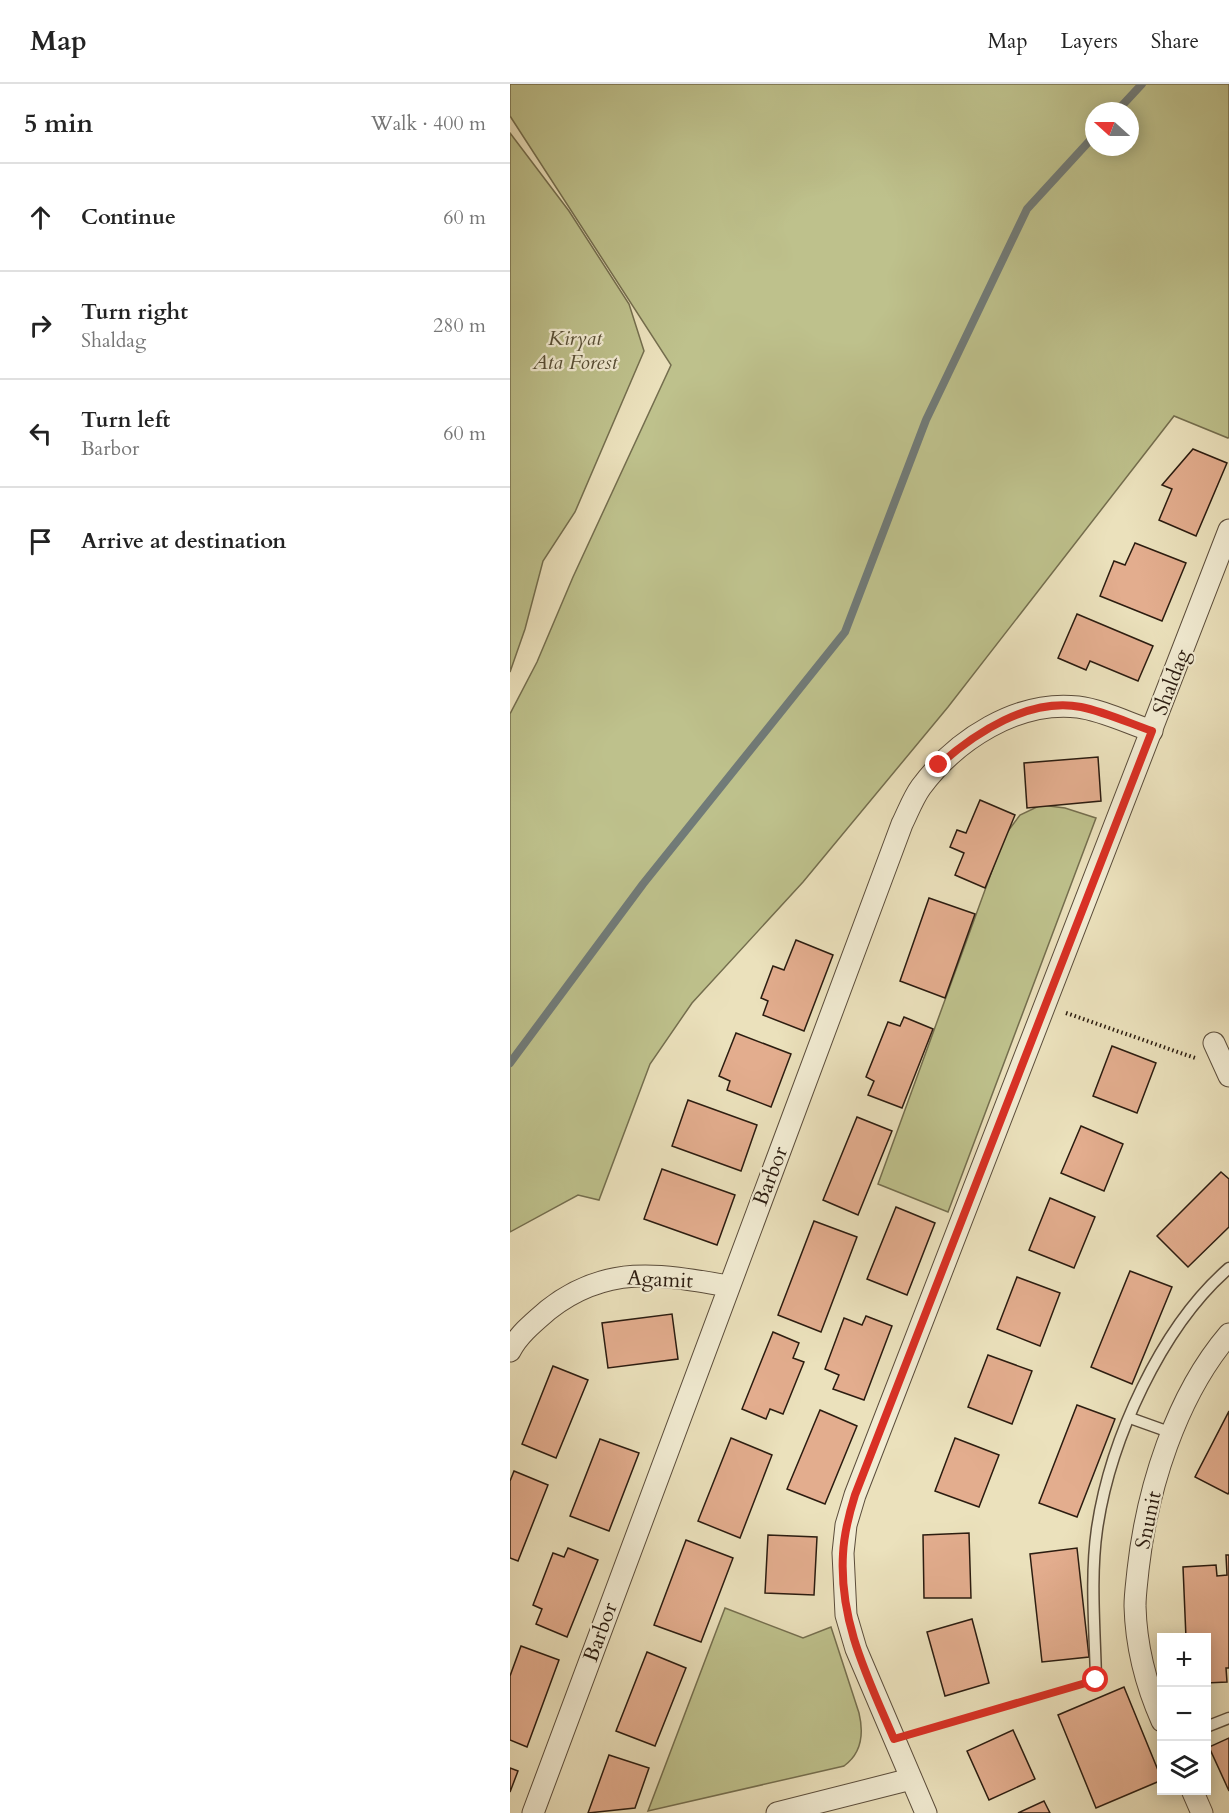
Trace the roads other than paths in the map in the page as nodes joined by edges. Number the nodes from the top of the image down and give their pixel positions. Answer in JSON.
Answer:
{"nodes":[{"id":1,"x":1229,"y":530,"type":"edge"},
{"id":2,"x":1152,"y":731,"type":"junction"},
{"id":3,"x":1215,"y":1046,"type":"road end"},
{"id":4,"x":1229,"y":1076,"type":"edge"},
{"id":5,"x":1229,"y":1268,"type":"edge"},
{"id":6,"x":728,"y":1286,"type":"junction"},
{"id":7,"x":1229,"y":1334,"type":"edge"},
{"id":8,"x":510,"y":1351,"type":"edge"},
{"id":9,"x":1130,"y":1418,"type":"junction"},
{"id":10,"x":1172,"y":1433,"type":"junction"},
{"id":11,"x":1096,"y":1680,"type":"road end"},
{"id":12,"x":1157,"y":1709,"type":"edge"},
{"id":13,"x":1229,"y":1718,"type":"edge"},
{"id":14,"x":1211,"y":1725,"type":"edge"},
{"id":15,"x":911,"y":1779,"type":"junction"},
{"id":16,"x":1194,"y":1795,"type":"edge"},
{"id":17,"x":533,"y":1813,"type":"edge"},
{"id":18,"x":777,"y":1813,"type":"edge"},
{"id":19,"x":926,"y":1813,"type":"edge"},
{"id":20,"x":1202,"y":1813,"type":"edge"}],
"edges":[{"from":1,"to":2,"type":"street","name":"Shaldag"},
{"from":2,"to":6,"type":"street","name":"Barbor"},
{"from":2,"to":15,"type":"street","name":"Shaldag"},
{"from":3,"to":4,"type":"street"},
{"from":5,"to":9,"type":"lane"},
{"from":6,"to":8,"type":"street","name":"Agamit"},
{"from":6,"to":17,"type":"street","name":"Barbor"},
{"from":7,"to":10,"type":"street","name":"Snunit"},
{"from":9,"to":10,"type":"lane"},
{"from":9,"to":11,"type":"lane"},
{"from":10,"to":12,"type":"street","name":"Snunit"},
{"from":13,"to":14,"type":"lane"},
{"from":15,"to":18,"type":"street"},
{"from":15,"to":19,"type":"street","name":"Shaldag"},
{"from":16,"to":20,"type":"street"}]}
